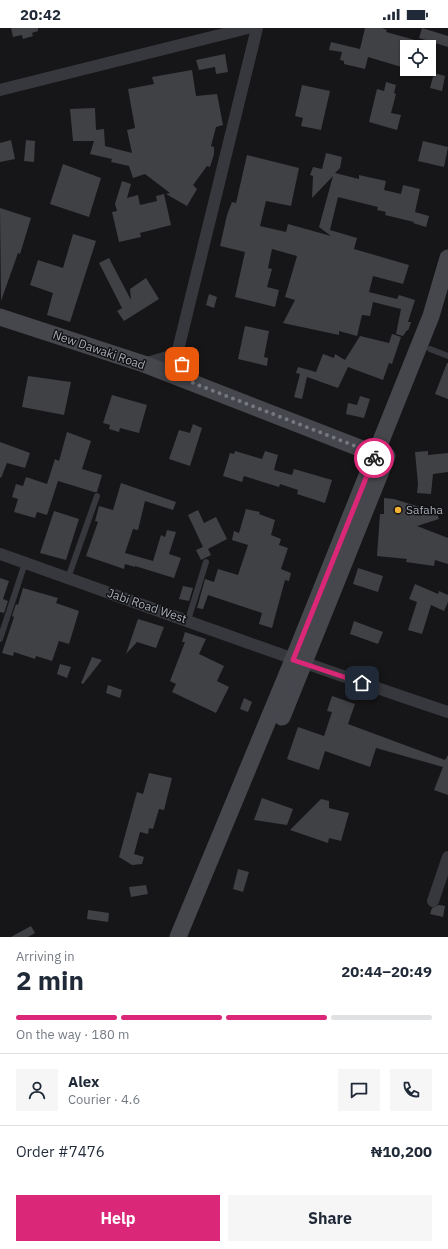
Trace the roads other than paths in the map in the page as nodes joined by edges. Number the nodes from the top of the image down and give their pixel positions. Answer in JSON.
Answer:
{"nodes":[{"id":1,"x":248,"y":28,"type":"edge"},
{"id":2,"x":257,"y":28,"type":"edge"},
{"id":3,"x":0,"y":90,"type":"edge"},
{"id":4,"x":448,"y":258,"type":"edge"},
{"id":5,"x":448,"y":300,"type":"edge"},
{"id":6,"x":0,"y":317,"type":"edge"},
{"id":7,"x":430,"y":349,"type":"junction"},
{"id":8,"x":177,"y":354,"type":"junction"},
{"id":9,"x":448,"y":356,"type":"edge"},
{"id":10,"x":144,"y":364,"type":"junction"},
{"id":11,"x":193,"y":383,"type":"junction"},
{"id":12,"x":376,"y":454,"type":"junction"},
{"id":13,"x":97,"y":496,"type":"dead end"},
{"id":14,"x":0,"y":554,"type":"edge"},
{"id":15,"x":206,"y":562,"type":"dead end"},
{"id":16,"x":25,"y":563,"type":"junction"},
{"id":17,"x":68,"y":578,"type":"junction"},
{"id":18,"x":188,"y":620,"type":"junction"},
{"id":19,"x":0,"y":639,"type":"edge"},
{"id":20,"x":299,"y":662,"type":"junction"},
{"id":21,"x":448,"y":712,"type":"edge"},
{"id":22,"x":448,"y":857,"type":"edge"},
{"id":23,"x":432,"y":901,"type":"dead end"},
{"id":24,"x":195,"y":913,"type":"junction"},
{"id":25,"x":178,"y":937,"type":"edge"},
{"id":26,"x":190,"y":937,"type":"edge"}],
"edges":[{"from":1,"to":3,"type":"street"},
{"from":2,"to":8,"type":"street"},
{"from":4,"to":12,"type":"street"},
{"from":5,"to":7,"type":"street"},
{"from":6,"to":10,"type":"street","name":"New Dawaki Road"},
{"from":7,"to":9,"type":"lane"},
{"from":7,"to":20,"type":"street"},
{"from":8,"to":10,"type":"street"},
{"from":8,"to":11,"type":"street"},
{"from":10,"to":11,"type":"street","name":"New Dawaki Road"},
{"from":11,"to":12,"type":"street","name":"New Dawaki Road"},
{"from":12,"to":20,"type":"street"},
{"from":13,"to":17,"type":"lane"},
{"from":14,"to":16,"type":"street","name":"Jabi Road West"},
{"from":15,"to":18,"type":"lane"},
{"from":16,"to":17,"type":"street","name":"Jabi Road West"},
{"from":16,"to":19,"type":"lane"},
{"from":17,"to":18,"type":"street","name":"Jabi Road West"},
{"from":18,"to":20,"type":"street","name":"Jabi Road West"},
{"from":20,"to":21,"type":"street","name":"Jabi Road West"},
{"from":20,"to":24,"type":"street"},
{"from":22,"to":23,"type":"street"},
{"from":24,"to":25,"type":"street"},
{"from":24,"to":26,"type":"street"}]}
